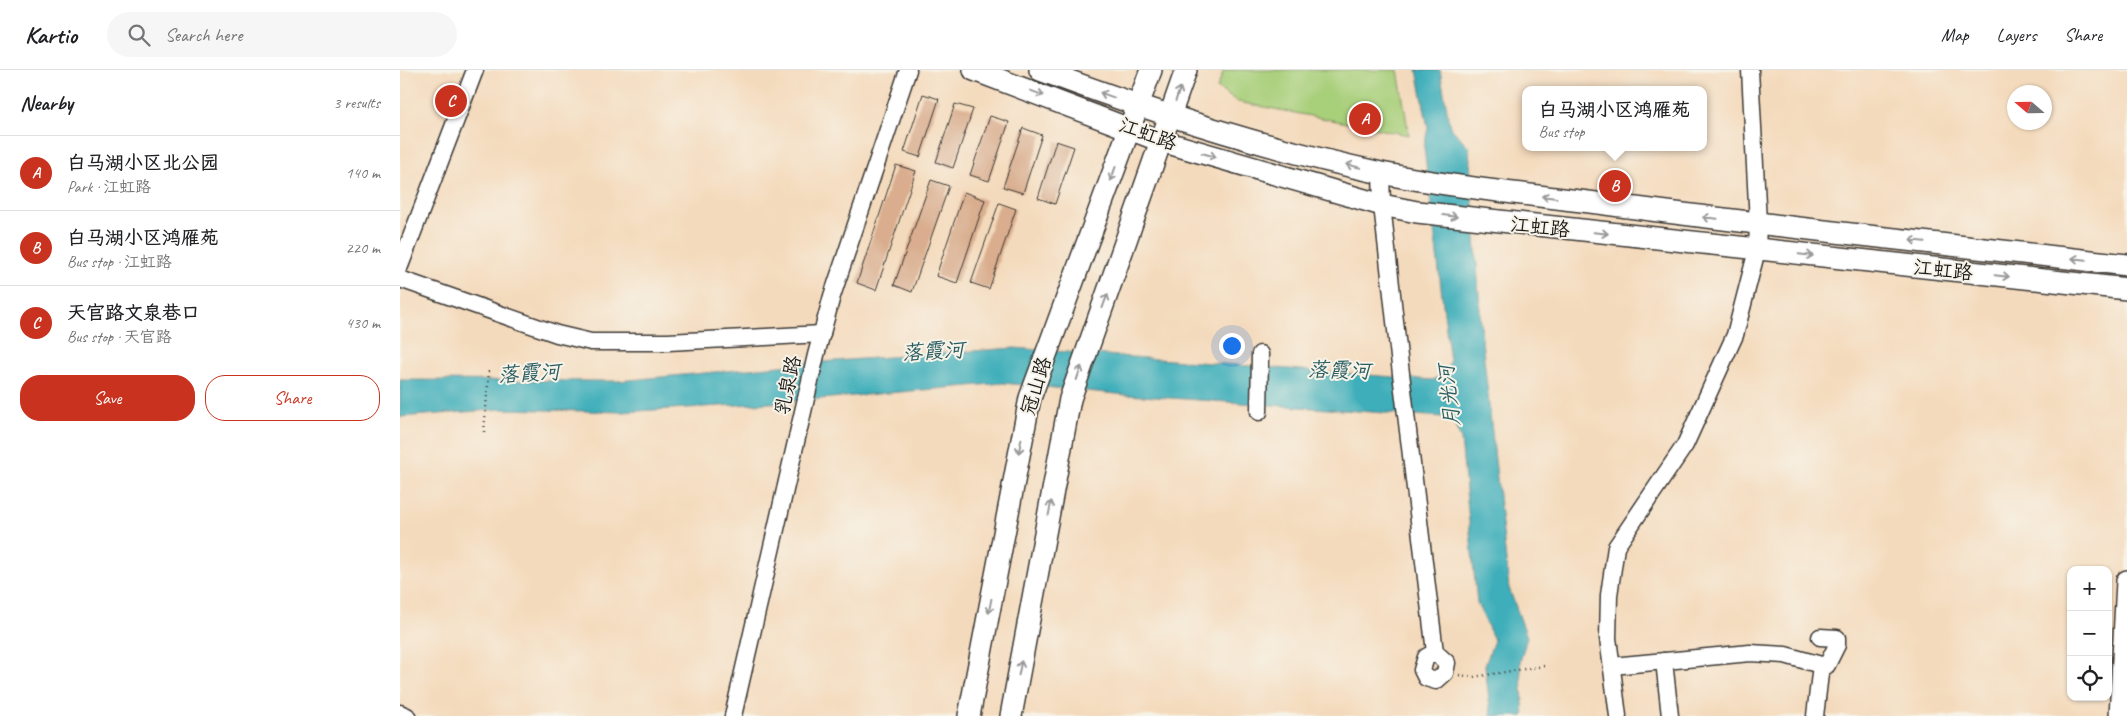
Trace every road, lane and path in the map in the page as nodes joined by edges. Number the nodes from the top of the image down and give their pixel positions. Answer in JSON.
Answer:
{"nodes":[{"id":1,"x":475,"y":70,"type":"edge"},
{"id":2,"x":908,"y":70,"type":"edge"},
{"id":3,"x":974,"y":70,"type":"edge"},
{"id":4,"x":1040,"y":70,"type":"edge"},
{"id":5,"x":1151,"y":70,"type":"edge"},
{"id":6,"x":1186,"y":70,"type":"edge"},
{"id":7,"x":1750,"y":70,"type":"edge"},
{"id":8,"x":1138,"y":106,"type":"junction"},
{"id":9,"x":1170,"y":118,"type":"junction"},
{"id":10,"x":1130,"y":128,"type":"junction"},
{"id":11,"x":1161,"y":141,"type":"junction"},
{"id":12,"x":1381,"y":173,"type":"junction"},
{"id":13,"x":1382,"y":205,"type":"junction"},
{"id":14,"x":1758,"y":223,"type":"junction"},
{"id":15,"x":1757,"y":250,"type":"junction"},
{"id":16,"x":2127,"y":265,"type":"edge"},
{"id":17,"x":400,"y":266,"type":"edge"},
{"id":18,"x":400,"y":279,"type":"edge"},
{"id":19,"x":2127,"y":289,"type":"edge"},
{"id":20,"x":822,"y":334,"type":"junction"},
{"id":21,"x":1260,"y":354,"type":"dead end"},
{"id":22,"x":489,"y":371,"type":"dead end"},
{"id":23,"x":1259,"y":412,"type":"dead end"},
{"id":24,"x":484,"y":432,"type":"dead end"},
{"id":25,"x":2126,"y":594,"type":"edge"},
{"id":26,"x":1820,"y":637,"type":"dead end"},
{"id":27,"x":1435,"y":652,"type":"dead end"},
{"id":28,"x":1664,"y":661,"type":"junction"},
{"id":29,"x":1820,"y":665,"type":"junction"},
{"id":30,"x":1544,"y":666,"type":"dead end"},
{"id":31,"x":1612,"y":666,"type":"junction"},
{"id":32,"x":1473,"y":676,"type":"dead end"},
{"id":33,"x":400,"y":714,"type":"edge"},
{"id":34,"x":407,"y":716,"type":"edge"},
{"id":35,"x":733,"y":716,"type":"edge"},
{"id":36,"x":969,"y":716,"type":"edge"},
{"id":37,"x":1011,"y":716,"type":"edge"},
{"id":38,"x":1618,"y":716,"type":"edge"},
{"id":39,"x":1670,"y":716,"type":"edge"},
{"id":40,"x":1815,"y":716,"type":"edge"},
{"id":41,"x":2120,"y":716,"type":"edge"}],
"edges":[{"from":1,"to":17,"type":"street"},
{"from":2,"to":20,"type":"street","name":"乳泉路"},
{"from":3,"to":10,"type":"main road","name":"江虹路","one_way":true},
{"from":8,"to":4,"type":"main road","name":"江虹路","one_way":true},
{"from":5,"to":8,"type":"main road","name":"冠山路"},
{"from":9,"to":6,"type":"main road","name":"冠山路","one_way":true},
{"from":7,"to":14,"type":"street"},
{"from":8,"to":9,"type":"main road","name":"江虹路"},
{"from":8,"to":10,"type":"main road","name":"冠山路"},
{"from":9,"to":11,"type":"main road","name":"冠山路"},
{"from":12,"to":9,"type":"main road","name":"江虹路","one_way":true},
{"from":10,"to":11,"type":"main road","name":"江虹路"},
{"from":10,"to":36,"type":"main road","name":"冠山路","one_way":true},
{"from":11,"to":13,"type":"main road","name":"江虹路","one_way":true},
{"from":37,"to":11,"type":"main road","name":"冠山路","one_way":true},
{"from":12,"to":13,"type":"street"},
{"from":14,"to":12,"type":"main road","name":"江虹路","one_way":true},
{"from":13,"to":15,"type":"main road","name":"江虹路","one_way":true},
{"from":13,"to":27,"type":"street"},
{"from":14,"to":15,"type":"street"},
{"from":16,"to":14,"type":"main road","name":"江虹路","one_way":true},
{"from":15,"to":19,"type":"main road","name":"江虹路","one_way":true},
{"from":15,"to":31,"type":"street"},
{"from":18,"to":20,"type":"street"},
{"from":20,"to":35,"type":"street","name":"乳泉路"},
{"from":21,"to":23,"type":"street"},
{"from":22,"to":24,"type":"path"},
{"from":25,"to":41,"type":"main road"},
{"from":26,"to":29,"type":"street"},
{"from":28,"to":29,"type":"street"},
{"from":28,"to":31,"type":"street"},
{"from":28,"to":39,"type":"street"},
{"from":29,"to":40,"type":"street"},
{"from":30,"to":32,"type":"path"},
{"from":31,"to":38,"type":"street"},
{"from":33,"to":34,"type":"street"}]}
